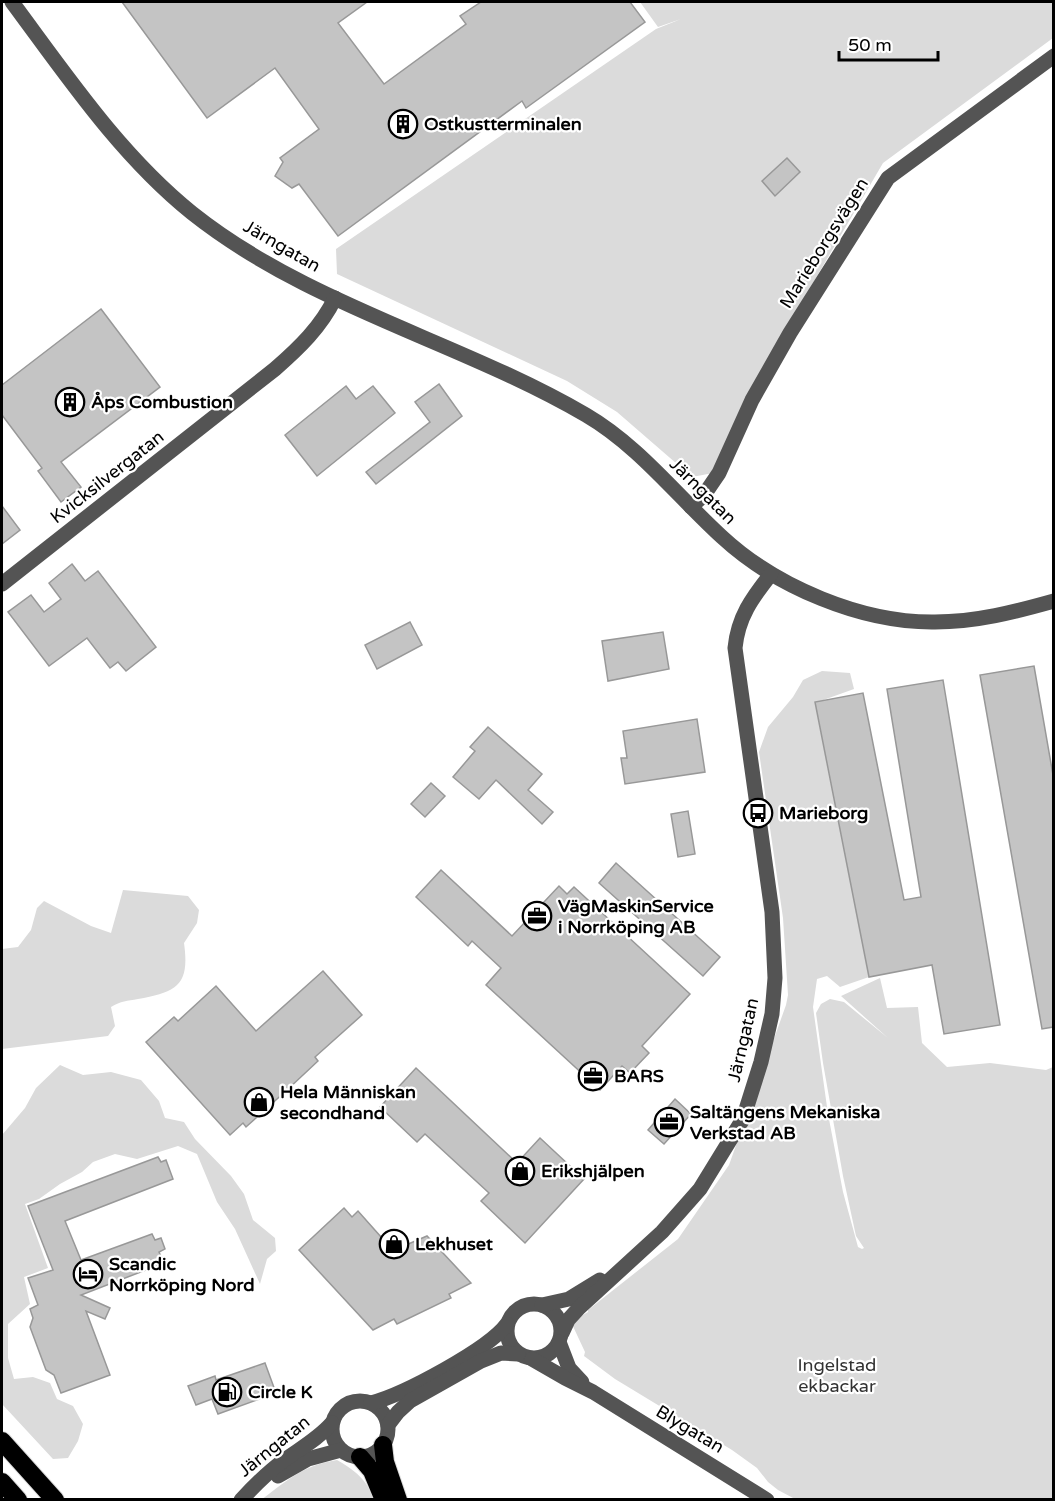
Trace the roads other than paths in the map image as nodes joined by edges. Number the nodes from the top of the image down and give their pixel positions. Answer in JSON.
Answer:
{"nodes":[{"id":1,"x":12,"y":2,"type":"edge"},
{"id":2,"x":1053,"y":56,"type":"edge"},
{"id":3,"x":335,"y":298,"type":"junction"},
{"id":4,"x":692,"y":507,"type":"junction"},
{"id":5,"x":771,"y":574,"type":"junction"},
{"id":6,"x":2,"y":584,"type":"edge"},
{"id":7,"x":1053,"y":601,"type":"edge"},
{"id":8,"x":626,"y":1264,"type":"junction"},
{"id":9,"x":542,"y":1305,"type":"junction"},
{"id":10,"x":507,"y":1324,"type":"junction"},
{"id":11,"x":561,"y":1337,"type":"junction"},
{"id":12,"x":525,"y":1356,"type":"junction"},
{"id":13,"x":593,"y":1392,"type":"junction"},
{"id":14,"x":371,"y":1403,"type":"junction"},
{"id":15,"x":332,"y":1423,"type":"junction"},
{"id":16,"x":388,"y":1425,"type":"junction"},
{"id":17,"x":2,"y":1441,"type":"edge"},
{"id":18,"x":383,"y":1445,"type":"junction"},
{"id":19,"x":341,"y":1450,"type":"junction"},
{"id":20,"x":360,"y":1457,"type":"junction"},
{"id":21,"x":2,"y":1482,"type":"edge"},
{"id":22,"x":18,"y":1500,"type":"edge"},
{"id":23,"x":55,"y":1500,"type":"edge"},
{"id":24,"x":242,"y":1500,"type":"edge"},
{"id":25,"x":384,"y":1500,"type":"edge"},
{"id":26,"x":398,"y":1500,"type":"edge"},
{"id":27,"x":767,"y":1500,"type":"edge"}],
"edges":[{"from":1,"to":3,"type":"street","name":"Järngatan"},
{"from":2,"to":4,"type":"street","name":"Marieborgsvägen"},
{"from":3,"to":4,"type":"street","name":"Järngatan"},
{"from":3,"to":6,"type":"street","name":"Kvicksilvergatan"},
{"from":4,"to":5,"type":"street","name":"Järngatan"},
{"from":5,"to":7,"type":"street"},
{"from":5,"to":8,"type":"street","name":"Järngatan"},
{"from":8,"to":9,"type":"street","name":"Järngatan"},
{"from":8,"to":11,"type":"street","name":"Järngatan"},
{"from":9,"to":10,"type":"street"},
{"from":9,"to":11,"type":"street"},
{"from":10,"to":12,"type":"street"},
{"from":10,"to":14,"type":"street"},
{"from":11,"to":12,"type":"street"},
{"from":11,"to":13,"type":"street","name":"Blygatan"},
{"from":12,"to":13,"type":"street","name":"Blygatan"},
{"from":12,"to":16,"type":"street"},
{"from":13,"to":27,"type":"street","name":"Blygatan"},
{"from":14,"to":15,"type":"street"},
{"from":14,"to":16,"type":"street"},
{"from":15,"to":19,"type":"street"},
{"from":15,"to":24,"type":"street","name":"Järngatan"},
{"from":16,"to":18,"type":"street"},
{"from":17,"to":23,"type":"highway"},
{"from":18,"to":20,"type":"street"},
{"from":18,"to":26,"type":"highway"},
{"from":19,"to":20,"type":"street"},
{"from":19,"to":24,"type":"street","name":"Järngatan"},
{"from":20,"to":25,"type":"highway"},
{"from":21,"to":22,"type":"highway"}]}
